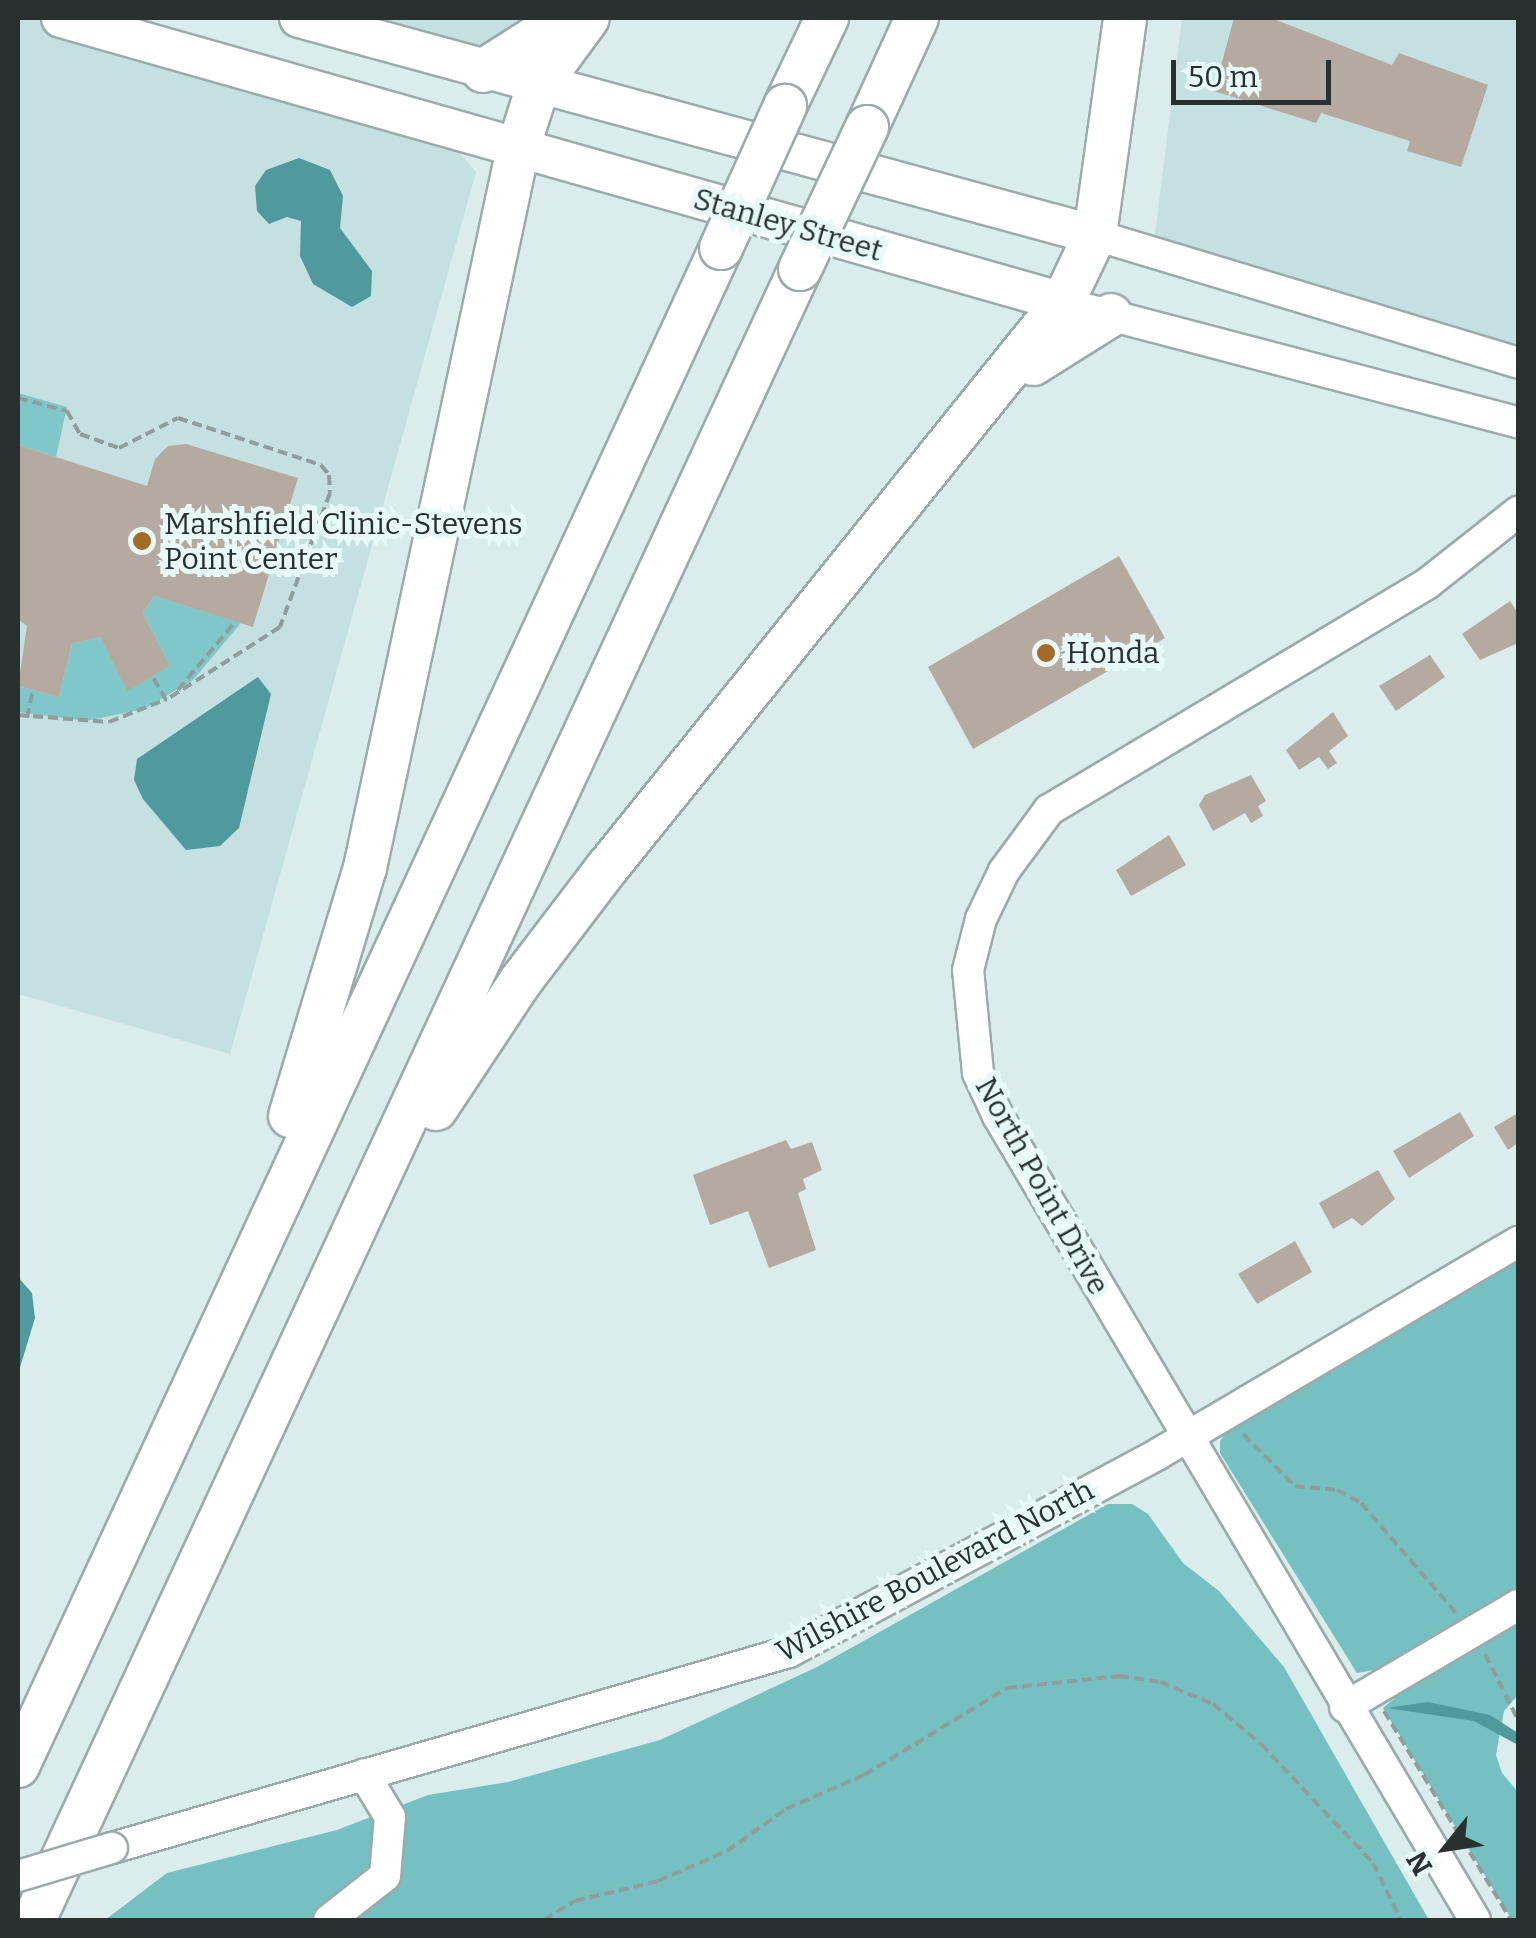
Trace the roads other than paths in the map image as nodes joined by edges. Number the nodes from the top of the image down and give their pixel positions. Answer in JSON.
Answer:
{"nodes":[{"id":1,"x":60,"y":18,"type":"edge"},
{"id":2,"x":299,"y":18,"type":"edge"},
{"id":3,"x":566,"y":18,"type":"edge"},
{"id":4,"x":588,"y":18,"type":"edge"},
{"id":5,"x":827,"y":18,"type":"edge"},
{"id":6,"x":918,"y":18,"type":"edge"},
{"id":7,"x":1125,"y":18,"type":"edge"},
{"id":8,"x":484,"y":71,"type":"junction"},
{"id":9,"x":538,"y":86,"type":"junction"},
{"id":10,"x":518,"y":149,"type":"junction"},
{"id":11,"x":1095,"y":235,"type":"junction"},
{"id":12,"x":1063,"y":302,"type":"junction"},
{"id":13,"x":1111,"y":315,"type":"junction"},
{"id":14,"x":1511,"y":355,"type":"edge"},
{"id":15,"x":988,"y":396,"type":"junction"},
{"id":16,"x":1518,"y":422,"type":"edge"},
{"id":17,"x":1518,"y":512,"type":"edge"},
{"id":18,"x":379,"y":1177,"type":"junction"},
{"id":19,"x":1518,"y":1242,"type":"edge"},
{"id":20,"x":1184,"y":1438,"type":"junction"},
{"id":21,"x":147,"y":1481,"type":"junction"},
{"id":22,"x":1518,"y":1605,"type":"edge"},
{"id":23,"x":1344,"y":1707,"type":"junction"},
{"id":24,"x":18,"y":1766,"type":"edge"},
{"id":25,"x":364,"y":1774,"type":"junction"},
{"id":26,"x":18,"y":1876,"type":"edge"},
{"id":27,"x":34,"y":1920,"type":"edge"},
{"id":28,"x":329,"y":1920,"type":"edge"},
{"id":29,"x":1476,"y":1920,"type":"edge"}],
"edges":[{"from":1,"to":10,"type":"main road","name":"Stanley Street"},
{"from":2,"to":8,"type":"main road"},
{"from":3,"to":8,"type":"highway"},
{"from":4,"to":9,"type":"highway"},
{"from":5,"to":21,"type":"highway","bridge":true},
{"from":6,"to":18,"type":"highway","bridge":true},
{"from":7,"to":11,"type":"highway"},
{"from":8,"to":9,"type":"main road"},
{"from":9,"to":10,"type":"highway"},
{"from":9,"to":11,"type":"main road"},
{"from":10,"to":12,"type":"main road","name":"Stanley Street"},
{"from":10,"to":21,"type":"highway"},
{"from":11,"to":12,"type":"highway"},
{"from":11,"to":14,"type":"street"},
{"from":12,"to":13,"type":"street","name":"Stanley Street"},
{"from":12,"to":15,"type":"highway"},
{"from":13,"to":15,"type":"highway"},
{"from":13,"to":16,"type":"street","name":"Stanley Street"},
{"from":15,"to":18,"type":"highway"},
{"from":17,"to":20,"type":"street","name":"North Point Drive"},
{"from":18,"to":27,"type":"highway"},
{"from":19,"to":20,"type":"street","name":"Wilshire Boulevard North"},
{"from":20,"to":23,"type":"street","name":"North Point Drive"},
{"from":20,"to":25,"type":"street","name":"Wilshire Boulevard North"},
{"from":21,"to":24,"type":"highway"},
{"from":22,"to":23,"type":"street"},
{"from":23,"to":29,"type":"street","name":"North Point Drive"},
{"from":25,"to":26,"type":"street","name":"Wilshire Boulevard North","bridge":true},
{"from":25,"to":28,"type":"street"}]}
